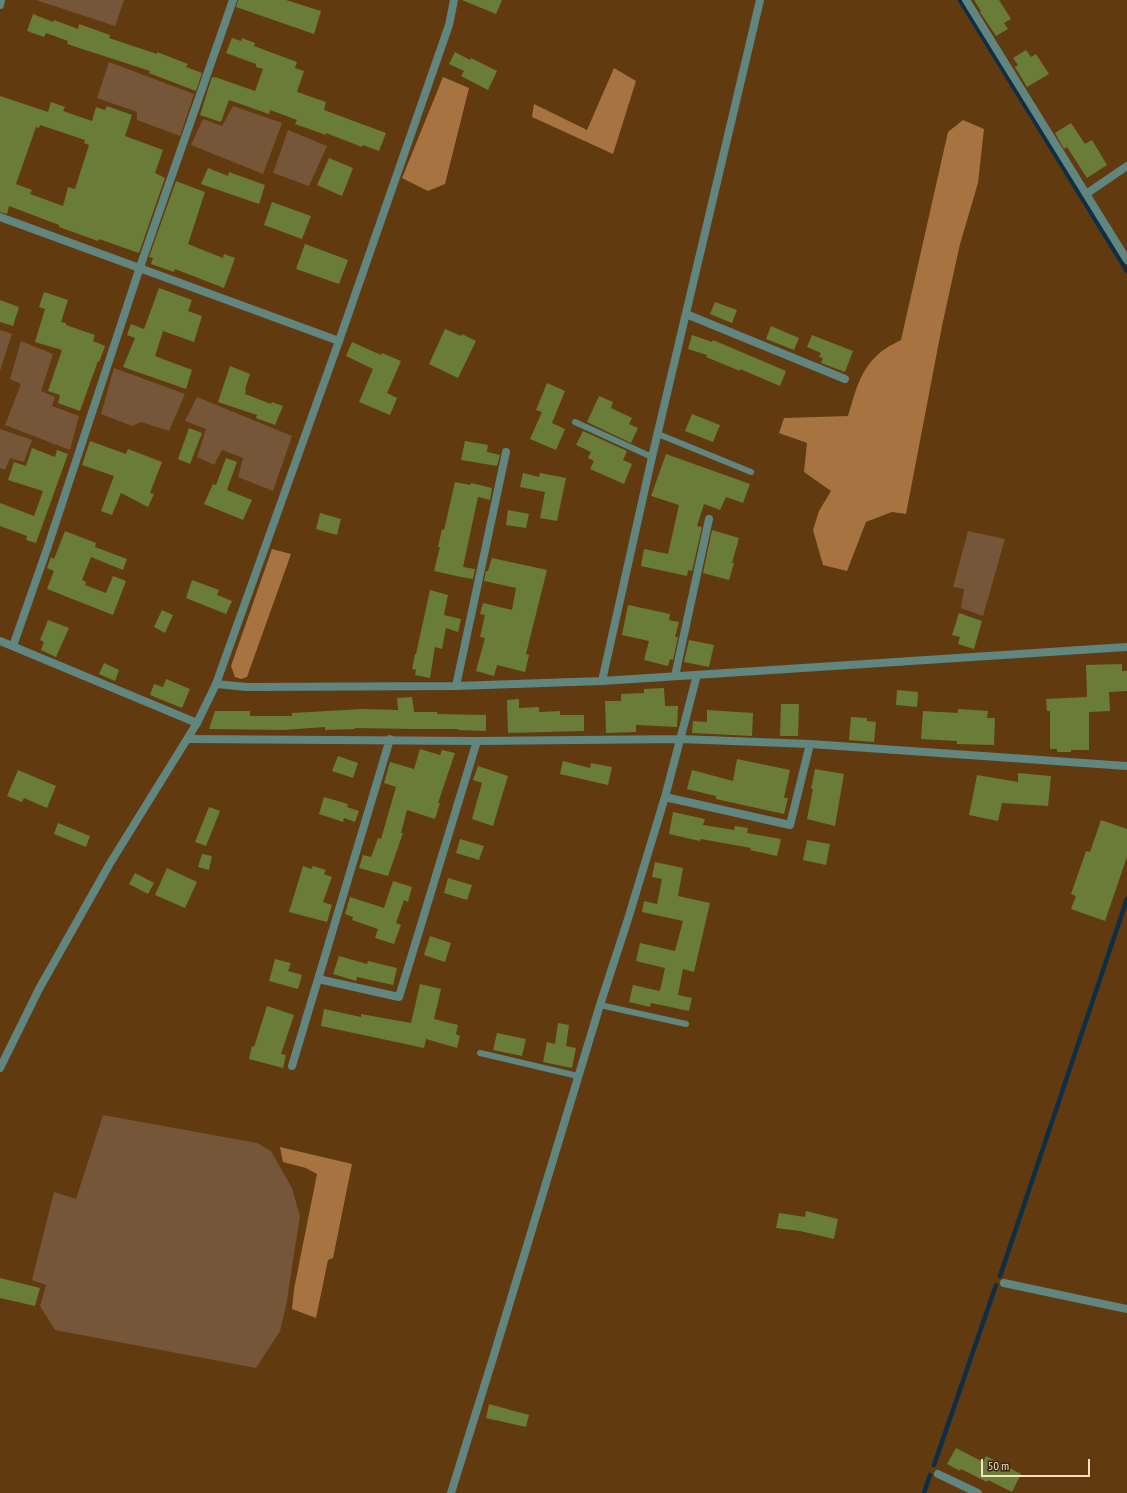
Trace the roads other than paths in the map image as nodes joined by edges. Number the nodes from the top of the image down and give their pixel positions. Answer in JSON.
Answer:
{"nodes":[{"id":1,"x":1,"y":0,"type":"edge"},
{"id":2,"x":232,"y":0,"type":"edge"},
{"id":3,"x":454,"y":0,"type":"edge"},
{"id":4,"x":760,"y":0,"type":"edge"},
{"id":5,"x":966,"y":0,"type":"edge"},
{"id":6,"x":0,"y":4,"type":"edge"},
{"id":7,"x":1127,"y":166,"type":"edge"},
{"id":8,"x":1086,"y":194,"type":"junction"},
{"id":9,"x":0,"y":217,"type":"edge"},
{"id":10,"x":1127,"y":260,"type":"edge"},
{"id":11,"x":140,"y":267,"type":"junction"},
{"id":12,"x":686,"y":314,"type":"junction"},
{"id":13,"x":338,"y":341,"type":"junction"},
{"id":14,"x":846,"y":379,"type":"dead end"},
{"id":15,"x":575,"y":422,"type":"dead end"},
{"id":16,"x":658,"y":434,"type":"junction"},
{"id":17,"x":506,"y":452,"type":"dead end"},
{"id":18,"x":652,"y":457,"type":"junction"},
{"id":19,"x":751,"y":472,"type":"dead end"},
{"id":20,"x":709,"y":519,"type":"dead end"},
{"id":21,"x":0,"y":641,"type":"edge"},
{"id":22,"x":13,"y":646,"type":"junction"},
{"id":23,"x":1127,"y":647,"type":"edge"},
{"id":24,"x":697,"y":675,"type":"junction"},
{"id":25,"x":675,"y":676,"type":"junction"},
{"id":26,"x":602,"y":681,"type":"junction"},
{"id":27,"x":216,"y":684,"type":"junction"},
{"id":28,"x":456,"y":686,"type":"junction"},
{"id":29,"x":197,"y":723,"type":"junction"},
{"id":30,"x":188,"y":739,"type":"junction"},
{"id":31,"x":390,"y":739,"type":"junction"},
{"id":32,"x":680,"y":739,"type":"junction"},
{"id":33,"x":477,"y":740,"type":"junction"},
{"id":34,"x":810,"y":744,"type":"junction"},
{"id":35,"x":1127,"y":766,"type":"edge"},
{"id":36,"x":665,"y":797,"type":"junction"},
{"id":37,"x":318,"y":979,"type":"junction"},
{"id":38,"x":600,"y":1005,"type":"junction"},
{"id":39,"x":686,"y":1024,"type":"dead end"},
{"id":40,"x":480,"y":1053,"type":"dead end"},
{"id":41,"x":292,"y":1066,"type":"dead end"},
{"id":42,"x":0,"y":1068,"type":"edge"},
{"id":43,"x":578,"y":1076,"type":"junction"},
{"id":44,"x":1004,"y":1282,"type":"dead end"},
{"id":45,"x":1127,"y":1308,"type":"edge"},
{"id":46,"x":938,"y":1474,"type":"dead end"},
{"id":47,"x":451,"y":1493,"type":"edge"},
{"id":48,"x":978,"y":1493,"type":"edge"}],
"edges":[{"from":1,"to":6,"type":"street"},
{"from":2,"to":11,"type":"street"},
{"from":3,"to":13,"type":"street"},
{"from":4,"to":12,"type":"street"},
{"from":5,"to":8,"type":"street"},
{"from":7,"to":8,"type":"street"},
{"from":8,"to":10,"type":"street"},
{"from":9,"to":11,"type":"street"},
{"from":11,"to":13,"type":"street"},
{"from":11,"to":22,"type":"street"},
{"from":12,"to":14,"type":"street"},
{"from":12,"to":16,"type":"street"},
{"from":13,"to":27,"type":"street"},
{"from":15,"to":18,"type":"lane"},
{"from":16,"to":18,"type":"street"},
{"from":16,"to":19,"type":"lane"},
{"from":17,"to":28,"type":"street"},
{"from":18,"to":26,"type":"street"},
{"from":20,"to":25,"type":"street"},
{"from":21,"to":22,"type":"street"},
{"from":22,"to":29,"type":"street"},
{"from":23,"to":24,"type":"street"},
{"from":24,"to":25,"type":"street"},
{"from":24,"to":32,"type":"street"},
{"from":25,"to":26,"type":"street"},
{"from":26,"to":28,"type":"street"},
{"from":27,"to":28,"type":"street"},
{"from":27,"to":29,"type":"street"},
{"from":29,"to":30,"type":"street"},
{"from":30,"to":31,"type":"street"},
{"from":30,"to":42,"type":"street"},
{"from":31,"to":33,"type":"street"},
{"from":31,"to":37,"type":"street"},
{"from":32,"to":33,"type":"street"},
{"from":32,"to":34,"type":"street"},
{"from":32,"to":36,"type":"street"},
{"from":33,"to":37,"type":"street"},
{"from":34,"to":35,"type":"street"},
{"from":34,"to":36,"type":"street"},
{"from":36,"to":38,"type":"street"},
{"from":37,"to":41,"type":"street"},
{"from":38,"to":39,"type":"lane"},
{"from":38,"to":43,"type":"street"},
{"from":40,"to":43,"type":"lane"},
{"from":43,"to":47,"type":"street"},
{"from":44,"to":45,"type":"street"},
{"from":46,"to":48,"type":"street"}]}
